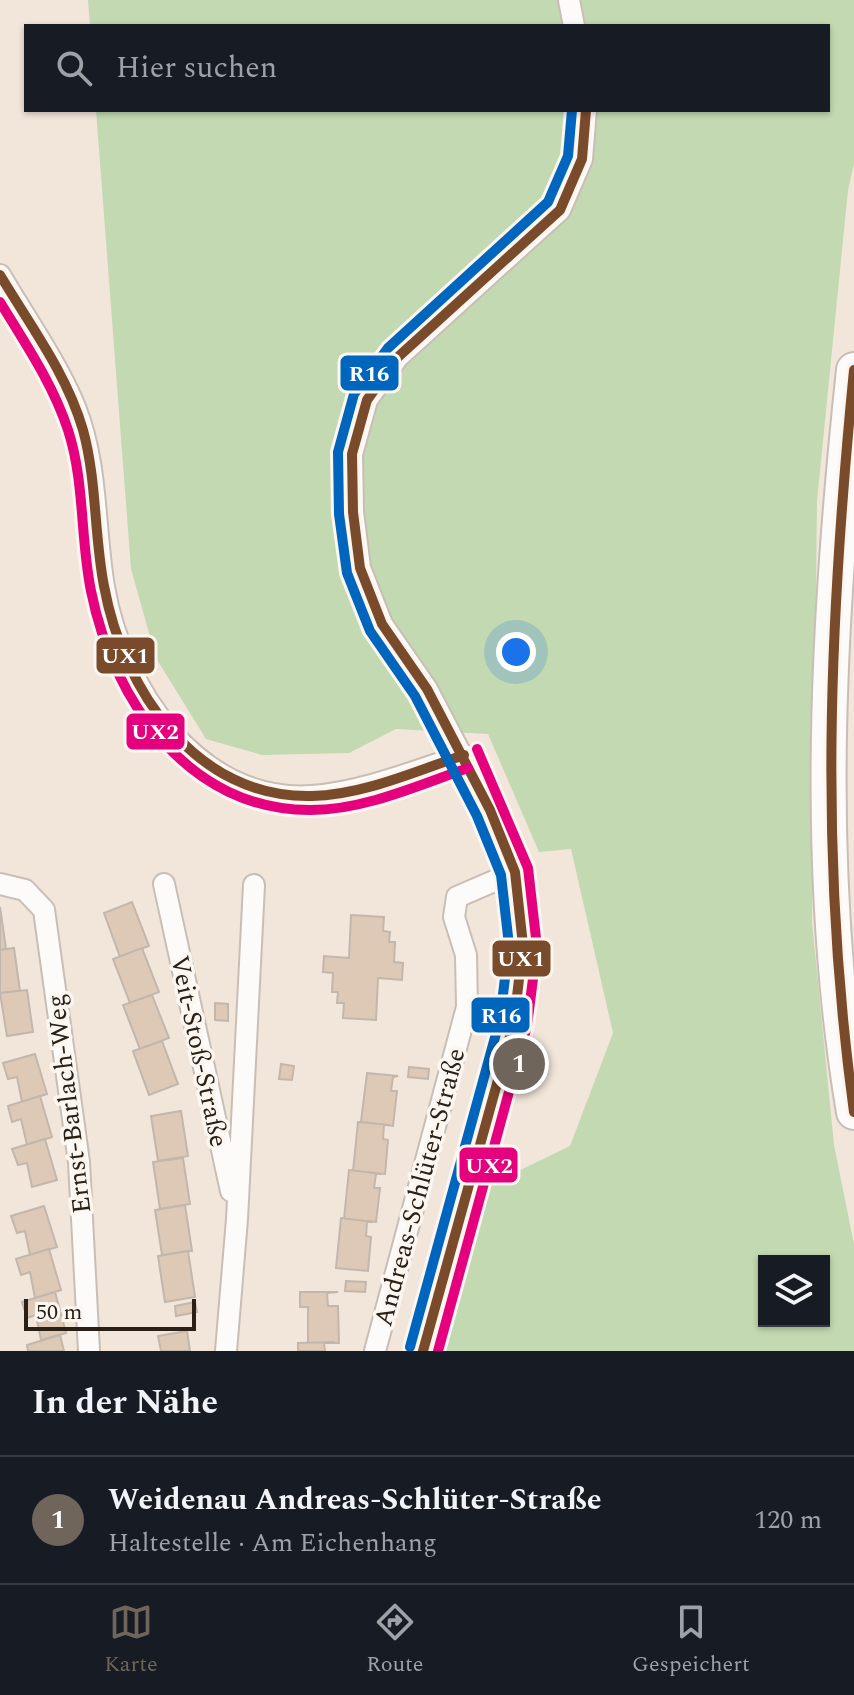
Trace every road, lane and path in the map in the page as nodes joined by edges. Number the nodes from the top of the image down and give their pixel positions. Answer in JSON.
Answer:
{"nodes":[{"id":1,"x":569,"y":0,"type":"edge"},
{"id":2,"x":574,"y":24,"type":"edge"},
{"id":3,"x":586,"y":112,"type":"edge"},
{"id":4,"x":0,"y":275,"type":"edge"},
{"id":5,"x":854,"y":370,"type":"edge"},
{"id":6,"x":464,"y":755,"type":"junction"},
{"id":7,"x":515,"y":872,"type":"junction"},
{"id":8,"x":0,"y":884,"type":"edge"},
{"id":9,"x":164,"y":884,"type":"dead end"},
{"id":10,"x":254,"y":885,"type":"dead end"},
{"id":11,"x":854,"y":1112,"type":"edge"},
{"id":12,"x":237,"y":1219,"type":"junction"},
{"id":13,"x":89,"y":1351,"type":"edge"},
{"id":14,"x":226,"y":1351,"type":"edge"},
{"id":15,"x":375,"y":1351,"type":"edge"},
{"id":16,"x":423,"y":1351,"type":"edge"}],
"edges":[{"from":1,"to":2,"type":"street"},
{"from":3,"to":6,"type":"street"},
{"from":4,"to":6,"type":"street"},
{"from":5,"to":11,"type":"main road"},
{"from":6,"to":7,"type":"street"},
{"from":7,"to":15,"type":"street","name":"Andreas-Schlüter-Straße"},
{"from":7,"to":16,"type":"street"},
{"from":8,"to":13,"type":"street","name":"Ernst-Barlach-Weg"},
{"from":9,"to":12,"type":"street","name":"Veit-Stoß-Straße"},
{"from":10,"to":12,"type":"street","name":"Veit-Stoß-Straße"},
{"from":12,"to":14,"type":"street","name":"Veit-Stoß-Straße"}]}
